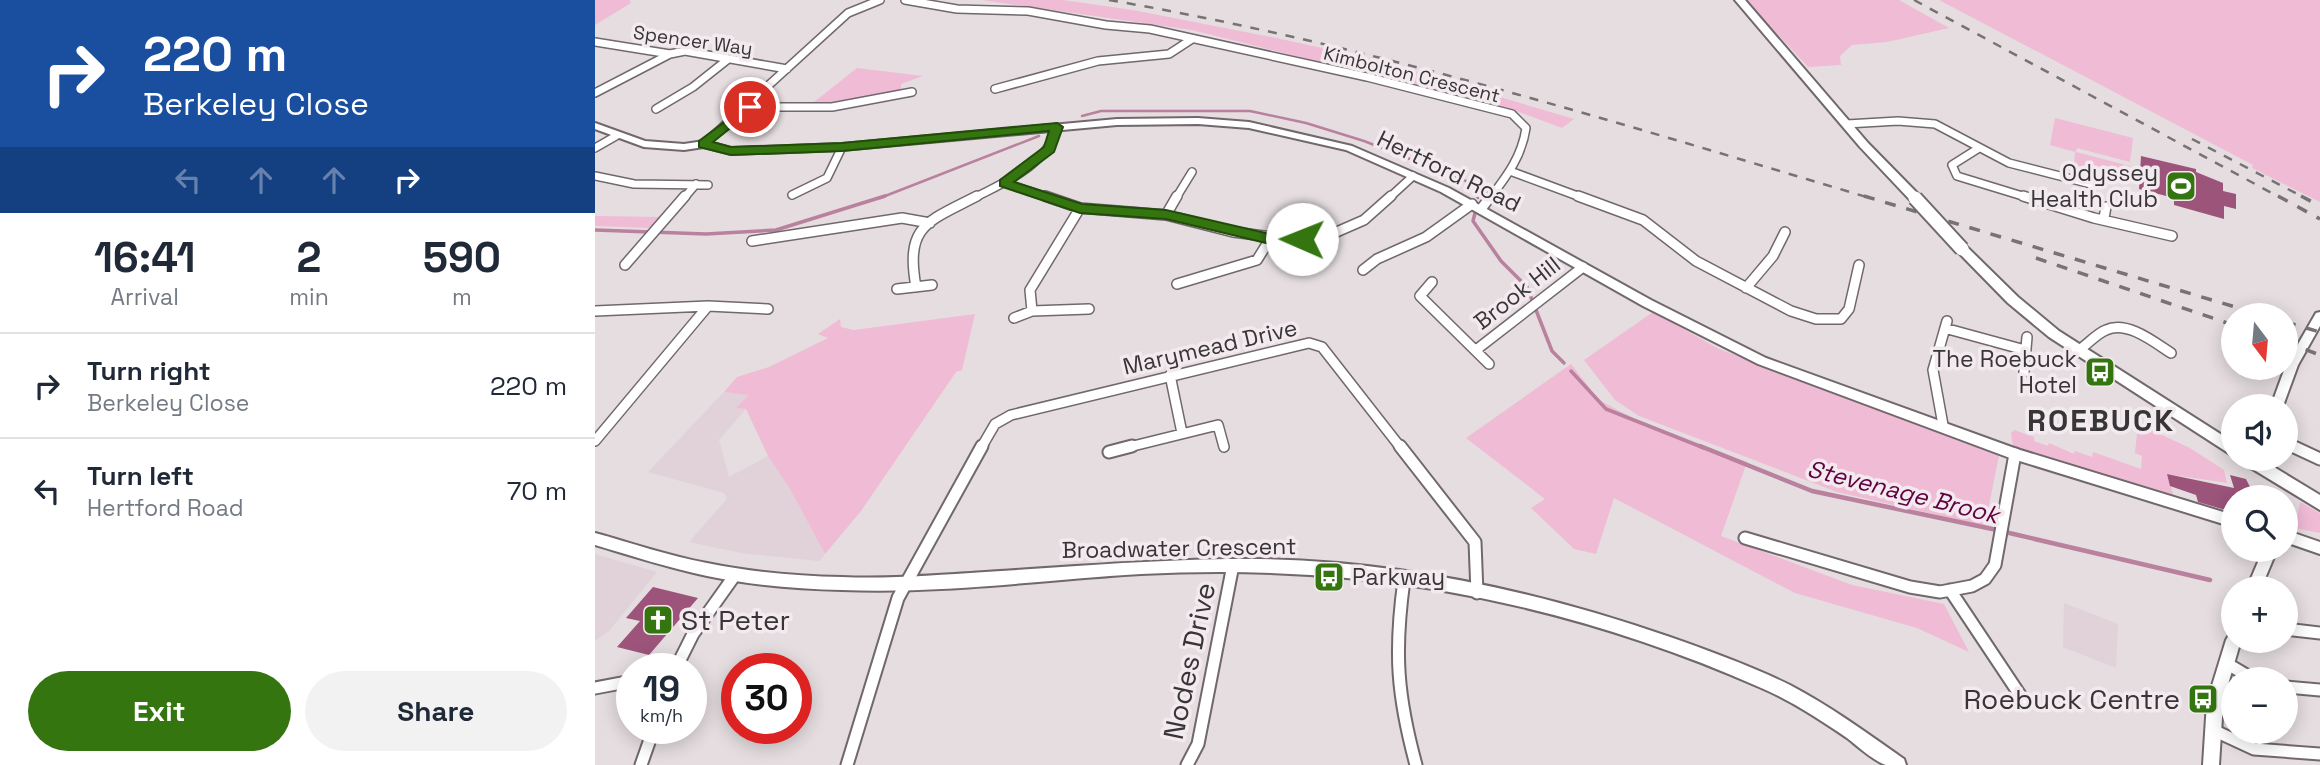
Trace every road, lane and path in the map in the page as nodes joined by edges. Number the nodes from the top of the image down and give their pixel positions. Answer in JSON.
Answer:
{"nodes":[{"id":1,"x":880,"y":0,"type":"edge"},
{"id":2,"x":905,"y":0,"type":"edge"},
{"id":3,"x":1740,"y":0,"type":"edge"},
{"id":4,"x":859,"y":2,"type":"edge"},
{"id":5,"x":1192,"y":39,"type":"junction"},
{"id":6,"x":595,"y":41,"type":"edge"},
{"id":7,"x":670,"y":54,"type":"junction"},
{"id":8,"x":727,"y":60,"type":"junction"},
{"id":9,"x":787,"y":69,"type":"junction"},
{"id":10,"x":995,"y":89,"type":"dead end"},
{"id":11,"x":912,"y":92,"type":"dead end"},
{"id":12,"x":595,"y":93,"type":"edge"},
{"id":13,"x":747,"y":107,"type":"junction"},
{"id":14,"x":656,"y":109,"type":"dead end"},
{"id":15,"x":1847,"y":124,"type":"junction"},
{"id":16,"x":595,"y":126,"type":"edge"},
{"id":17,"x":1057,"y":127,"type":"junction"},
{"id":18,"x":617,"y":136,"type":"junction"},
{"id":19,"x":704,"y":144,"type":"junction"},
{"id":20,"x":842,"y":147,"type":"junction"},
{"id":21,"x":595,"y":148,"type":"edge"},
{"id":22,"x":1979,"y":148,"type":"junction"},
{"id":23,"x":1510,"y":172,"type":"junction"},
{"id":24,"x":595,"y":176,"type":"edge"},
{"id":25,"x":1413,"y":176,"type":"junction"},
{"id":26,"x":1177,"y":178,"type":"dead end"},
{"id":27,"x":1005,"y":183,"type":"junction"},
{"id":28,"x":697,"y":184,"type":"junction"},
{"id":29,"x":708,"y":184,"type":"dead end"},
{"id":30,"x":2091,"y":184,"type":"dead end"},
{"id":31,"x":792,"y":195,"type":"dead end"},
{"id":32,"x":1476,"y":207,"type":"junction"},
{"id":33,"x":2106,"y":207,"type":"dead end"},
{"id":34,"x":1080,"y":208,"type":"junction"},
{"id":35,"x":1166,"y":215,"type":"junction"},
{"id":36,"x":2104,"y":218,"type":"junction"},
{"id":37,"x":930,"y":223,"type":"junction"},
{"id":38,"x":1785,"y":232,"type":"dead end"},
{"id":39,"x":2172,"y":236,"type":"dead end"},
{"id":40,"x":1270,"y":239,"type":"junction"},
{"id":41,"x":752,"y":241,"type":"dead end"},
{"id":42,"x":625,"y":265,"type":"dead end"},
{"id":43,"x":1859,"y":265,"type":"dead end"},
{"id":44,"x":1583,"y":267,"type":"junction"},
{"id":45,"x":1363,"y":270,"type":"dead end"},
{"id":46,"x":1431,"y":282,"type":"dead end"},
{"id":47,"x":1177,"y":284,"type":"dead end"},
{"id":48,"x":932,"y":285,"type":"dead end"},
{"id":49,"x":916,"y":287,"type":"junction"},
{"id":50,"x":1746,"y":288,"type":"junction"},
{"id":51,"x":897,"y":289,"type":"dead end"},
{"id":52,"x":708,"y":306,"type":"junction"},
{"id":53,"x":768,"y":309,"type":"dead end"},
{"id":54,"x":1089,"y":309,"type":"dead end"},
{"id":55,"x":595,"y":311,"type":"edge"},
{"id":56,"x":1032,"y":311,"type":"junction"},
{"id":57,"x":2320,"y":316,"type":"edge"},
{"id":58,"x":1014,"y":318,"type":"dead end"},
{"id":59,"x":2027,"y":337,"type":"dead end"},
{"id":60,"x":1476,"y":350,"type":"junction"},
{"id":61,"x":2079,"y":350,"type":"junction"},
{"id":62,"x":2025,"y":351,"type":"junction"},
{"id":63,"x":2171,"y":353,"type":"dead end"},
{"id":64,"x":1489,"y":365,"type":"dead end"},
{"id":65,"x":2024,"y":372,"type":"dead end"},
{"id":66,"x":1170,"y":375,"type":"junction"},
{"id":67,"x":2281,"y":394,"type":"edge"},
{"id":68,"x":1943,"y":425,"type":"junction"},
{"id":69,"x":1182,"y":433,"type":"junction"},
{"id":70,"x":595,"y":441,"type":"edge"},
{"id":71,"x":2221,"y":442,"type":"edge"},
{"id":72,"x":1223,"y":447,"type":"dead end"},
{"id":73,"x":2298,"y":449,"type":"edge"},
{"id":74,"x":1109,"y":452,"type":"dead end"},
{"id":75,"x":2015,"y":454,"type":"junction"},
{"id":76,"x":2320,"y":458,"type":"edge"},
{"id":77,"x":2270,"y":471,"type":"edge"},
{"id":78,"x":2320,"y":503,"type":"edge"},
{"id":79,"x":2221,"y":517,"type":"edge"},
{"id":80,"x":1745,"y":538,"type":"dead end"},
{"id":81,"x":595,"y":539,"type":"edge"},
{"id":82,"x":2298,"y":540,"type":"edge"},
{"id":83,"x":2320,"y":548,"type":"edge"},
{"id":84,"x":1233,"y":565,"type":"junction"},
{"id":85,"x":735,"y":575,"type":"junction"},
{"id":86,"x":1404,"y":580,"type":"junction"},
{"id":87,"x":906,"y":582,"type":"junction"},
{"id":88,"x":1950,"y":590,"type":"junction"},
{"id":89,"x":1476,"y":593,"type":"junction"},
{"id":90,"x":2298,"y":630,"type":"edge"},
{"id":91,"x":2320,"y":633,"type":"edge"},
{"id":92,"x":683,"y":653,"type":"edge"},
{"id":93,"x":2229,"y":653,"type":"edge"},
{"id":94,"x":2226,"y":663,"type":"junction"},
{"id":95,"x":2233,"y":667,"type":"edge"},
{"id":96,"x":616,"y":684,"type":"edge"},
{"id":97,"x":595,"y":688,"type":"edge"},
{"id":98,"x":2298,"y":688,"type":"edge"},
{"id":99,"x":2320,"y":690,"type":"edge"},
{"id":100,"x":2024,"y":701,"type":"dead end"},
{"id":101,"x":2213,"y":730,"type":"junction"},
{"id":102,"x":648,"y":744,"type":"edge"},
{"id":103,"x":2320,"y":754,"type":"edge"},
{"id":104,"x":641,"y":765,"type":"edge"},
{"id":105,"x":847,"y":765,"type":"edge"},
{"id":106,"x":1187,"y":765,"type":"edge"},
{"id":107,"x":1416,"y":765,"type":"edge"},
{"id":108,"x":1898,"y":765,"type":"edge"},
{"id":109,"x":2211,"y":765,"type":"edge"}],
"edges":[{"from":1,"to":4,"type":"street"},
{"from":2,"to":5,"type":"street","name":"Kimbolton Crescent"},
{"from":3,"to":15,"type":"main road"},
{"from":4,"to":9,"type":"street"},
{"from":5,"to":10,"type":"street"},
{"from":5,"to":23,"type":"street","name":"Kimbolton Crescent"},
{"from":6,"to":7,"type":"street","name":"Spencer Way"},
{"from":7,"to":8,"type":"street","name":"Spencer Way"},
{"from":7,"to":12,"type":"street"},
{"from":8,"to":9,"type":"street","name":"Spencer Way"},
{"from":8,"to":14,"type":"street"},
{"from":9,"to":13,"type":"street"},
{"from":11,"to":13,"type":"street"},
{"from":13,"to":19,"type":"street"},
{"from":15,"to":22,"type":"street"},
{"from":15,"to":61,"type":"main road","bridge":true},
{"from":16,"to":18,"type":"street","name":"Hertford Road"},
{"from":17,"to":20,"type":"street","name":"Hertford Road"},
{"from":17,"to":25,"type":"street","name":"Hertford Road"},
{"from":17,"to":27,"type":"street"},
{"from":18,"to":19,"type":"street","name":"Hertford Road"},
{"from":18,"to":21,"type":"street"},
{"from":19,"to":20,"type":"street","name":"Hertford Road"},
{"from":20,"to":31,"type":"street"},
{"from":22,"to":30,"type":"street"},
{"from":22,"to":36,"type":"street"},
{"from":23,"to":32,"type":"street","name":"Kimbolton Crescent"},
{"from":23,"to":50,"type":"street"},
{"from":24,"to":28,"type":"street"},
{"from":25,"to":32,"type":"street","name":"Hertford Road"},
{"from":25,"to":40,"type":"street"},
{"from":26,"to":35,"type":"street"},
{"from":27,"to":34,"type":"street"},
{"from":27,"to":37,"type":"street"},
{"from":28,"to":29,"type":"street"},
{"from":28,"to":42,"type":"street"},
{"from":32,"to":44,"type":"street","name":"Hertford Road"},
{"from":32,"to":45,"type":"street","name":"Kimbolton Crescent"},
{"from":33,"to":36,"type":"street"},
{"from":34,"to":35,"type":"street"},
{"from":34,"to":56,"type":"street"},
{"from":35,"to":40,"type":"street"},
{"from":36,"to":39,"type":"street"},
{"from":37,"to":41,"type":"street"},
{"from":37,"to":49,"type":"street"},
{"from":38,"to":50,"type":"street"},
{"from":40,"to":47,"type":"street"},
{"from":43,"to":50,"type":"street"},
{"from":44,"to":60,"type":"street","name":"Brook Hill"},
{"from":44,"to":68,"type":"street","name":"Hertford Road"},
{"from":46,"to":60,"type":"street","name":"Brook Hill"},
{"from":48,"to":49,"type":"street"},
{"from":49,"to":51,"type":"street"},
{"from":52,"to":53,"type":"street"},
{"from":52,"to":55,"type":"street"},
{"from":52,"to":70,"type":"street"},
{"from":54,"to":56,"type":"street"},
{"from":56,"to":58,"type":"street"},
{"from":57,"to":67,"type":"street"},
{"from":59,"to":62,"type":"street"},
{"from":60,"to":64,"type":"street","name":"Brook Hill"},
{"from":61,"to":63,"type":"street"},
{"from":61,"to":71,"type":"main road"},
{"from":62,"to":65,"type":"street"},
{"from":62,"to":68,"type":"street"},
{"from":66,"to":69,"type":"street"},
{"from":66,"to":87,"type":"street","name":"Marymead Drive"},
{"from":66,"to":89,"type":"street","name":"Marymead Drive"},
{"from":68,"to":75,"type":"street","name":"Hertford Road"},
{"from":69,"to":72,"type":"street"},
{"from":69,"to":74,"type":"street"},
{"from":73,"to":76,"type":"street"},
{"from":75,"to":79,"type":"street","name":"Hertford Road"},
{"from":75,"to":88,"type":"street"},
{"from":77,"to":78,"type":"main road"},
{"from":80,"to":88,"type":"street"},
{"from":81,"to":85,"type":"street","name":"Broadwater Crescent"},
{"from":82,"to":83,"type":"street"},
{"from":84,"to":86,"type":"street","name":"Broadwater Crescent"},
{"from":84,"to":87,"type":"street","name":"Broadwater Crescent"},
{"from":84,"to":106,"type":"street","name":"Nodes Drive"},
{"from":85,"to":87,"type":"street","name":"Broadwater Crescent"},
{"from":85,"to":92,"type":"street"},
{"from":86,"to":89,"type":"street","name":"Broadwater Crescent"},
{"from":86,"to":107,"type":"street"},
{"from":87,"to":105,"type":"street"},
{"from":88,"to":100,"type":"street"},
{"from":89,"to":108,"type":"street","name":"Broadwater Crescent"},
{"from":90,"to":91,"type":"street"},
{"from":93,"to":94,"type":"street"},
{"from":94,"to":95,"type":"street"},
{"from":94,"to":101,"type":"street"},
{"from":96,"to":97,"type":"street"},
{"from":98,"to":99,"type":"street"},
{"from":101,"to":103,"type":"street"},
{"from":101,"to":109,"type":"street"},
{"from":102,"to":104,"type":"street"}]}
